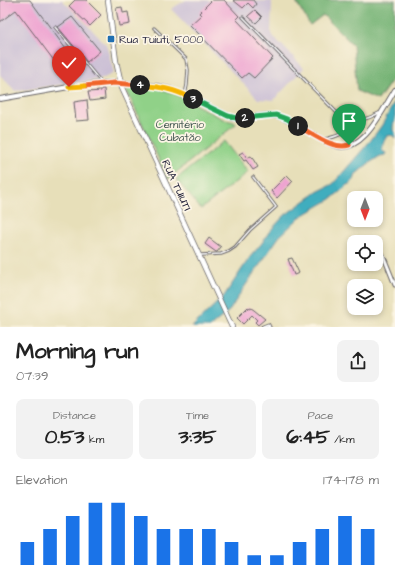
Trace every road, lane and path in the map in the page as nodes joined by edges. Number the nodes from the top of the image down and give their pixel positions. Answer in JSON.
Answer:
{"nodes":[{"id":1,"x":108,"y":0,"type":"edge"},
{"id":2,"x":243,"y":17,"type":"dead end"},
{"id":3,"x":55,"y":27,"type":"dead end"},
{"id":4,"x":154,"y":28,"type":"dead end"},
{"id":5,"x":102,"y":83,"type":"junction"},
{"id":6,"x":120,"y":83,"type":"junction"},
{"id":7,"x":395,"y":90,"type":"edge"},
{"id":8,"x":185,"y":95,"type":"junction"},
{"id":9,"x":0,"y":99,"type":"edge"},
{"id":10,"x":383,"y":111,"type":"junction"},
{"id":11,"x":342,"y":118,"type":"junction"},
{"id":12,"x":323,"y":140,"type":"junction"},
{"id":13,"x":253,"y":177,"type":"dead end"},
{"id":14,"x":199,"y":255,"type":"junction"},
{"id":15,"x":383,"y":255,"type":"dead end"},
{"id":16,"x":395,"y":285,"type":"edge"},
{"id":17,"x":231,"y":325,"type":"edge"},
{"id":18,"x":268,"y":326,"type":"edge"},
{"id":19,"x":264,"y":327,"type":"edge"}],
"edges":[{"from":1,"to":6,"type":"main road","name":"RUA TUIUTI"},
{"from":2,"to":11,"type":"lane"},
{"from":3,"to":5,"type":"lane"},
{"from":4,"to":8,"type":"lane"},
{"from":5,"to":6,"type":"street"},
{"from":5,"to":9,"type":"street"},
{"from":6,"to":8,"type":"street"},
{"from":6,"to":14,"type":"main road","name":"RUA TUIUTI"},
{"from":7,"to":10,"type":"street"},
{"from":8,"to":12,"type":"street"},
{"from":10,"to":11,"type":"lane"},
{"from":10,"to":12,"type":"street"},
{"from":11,"to":12,"type":"lane"},
{"from":13,"to":14,"type":"lane"},
{"from":14,"to":17,"type":"main road","name":"RUA TUIUTI"},
{"from":15,"to":16,"type":"street"},
{"from":18,"to":19,"type":"street"}]}
